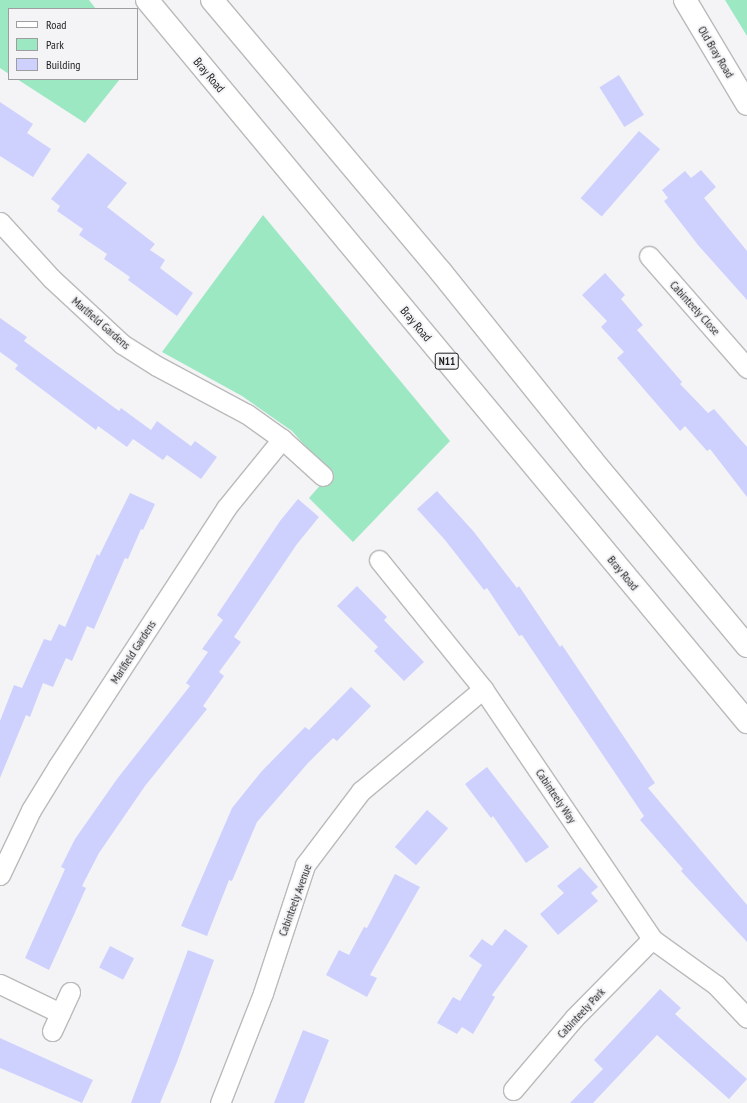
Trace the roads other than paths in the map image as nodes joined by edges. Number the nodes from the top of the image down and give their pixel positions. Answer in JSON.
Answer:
{"nodes":[{"id":1,"x":147,"y":0,"type":"edge"},
{"id":2,"x":212,"y":0,"type":"edge"},
{"id":3,"x":685,"y":0,"type":"edge"},
{"id":4,"x":747,"y":104,"type":"edge"},
{"id":5,"x":0,"y":222,"type":"edge"},
{"id":6,"x":649,"y":256,"type":"dead end"},
{"id":7,"x":745,"y":361,"type":"edge"},
{"id":8,"x":282,"y":439,"type":"junction"},
{"id":9,"x":323,"y":476,"type":"dead end"},
{"id":10,"x":379,"y":560,"type":"dead end"},
{"id":11,"x":747,"y":646,"type":"edge"},
{"id":12,"x":483,"y":689,"type":"junction"},
{"id":13,"x":747,"y":722,"type":"edge"},
{"id":14,"x":0,"y":875,"type":"edge"},
{"id":15,"x":652,"y":939,"type":"junction"},
{"id":16,"x":0,"y":984,"type":"edge"},
{"id":17,"x":70,"y":992,"type":"dead end"},
{"id":18,"x":60,"y":1013,"type":"junction"},
{"id":19,"x":747,"y":1018,"type":"edge"},
{"id":20,"x":52,"y":1030,"type":"dead end"},
{"id":21,"x":513,"y":1090,"type":"dead end"},
{"id":22,"x":220,"y":1103,"type":"edge"}],
"edges":[{"from":1,"to":13,"type":"main road","name":"Bray Road","number":"N11"},
{"from":2,"to":11,"type":"main road"},
{"from":3,"to":4,"type":"main road","name":"Old Bray Road"},
{"from":5,"to":8,"type":"street","name":"Marlfield Gardens"},
{"from":6,"to":7,"type":"street","name":"Cabinteely Close"},
{"from":8,"to":9,"type":"street","name":"Marlfield Gardens"},
{"from":8,"to":14,"type":"street","name":"Marlfield Gardens"},
{"from":10,"to":12,"type":"street","name":"Cabinteely Way"},
{"from":12,"to":15,"type":"street","name":"Cabinteely Way"},
{"from":12,"to":22,"type":"street","name":"Cabinteely Avenue"},
{"from":15,"to":19,"type":"street","name":"Cabinteely Way"},
{"from":15,"to":21,"type":"street","name":"Cabinteely Park"},
{"from":16,"to":18,"type":"street"},
{"from":17,"to":18,"type":"street"},
{"from":18,"to":20,"type":"street"}]}
